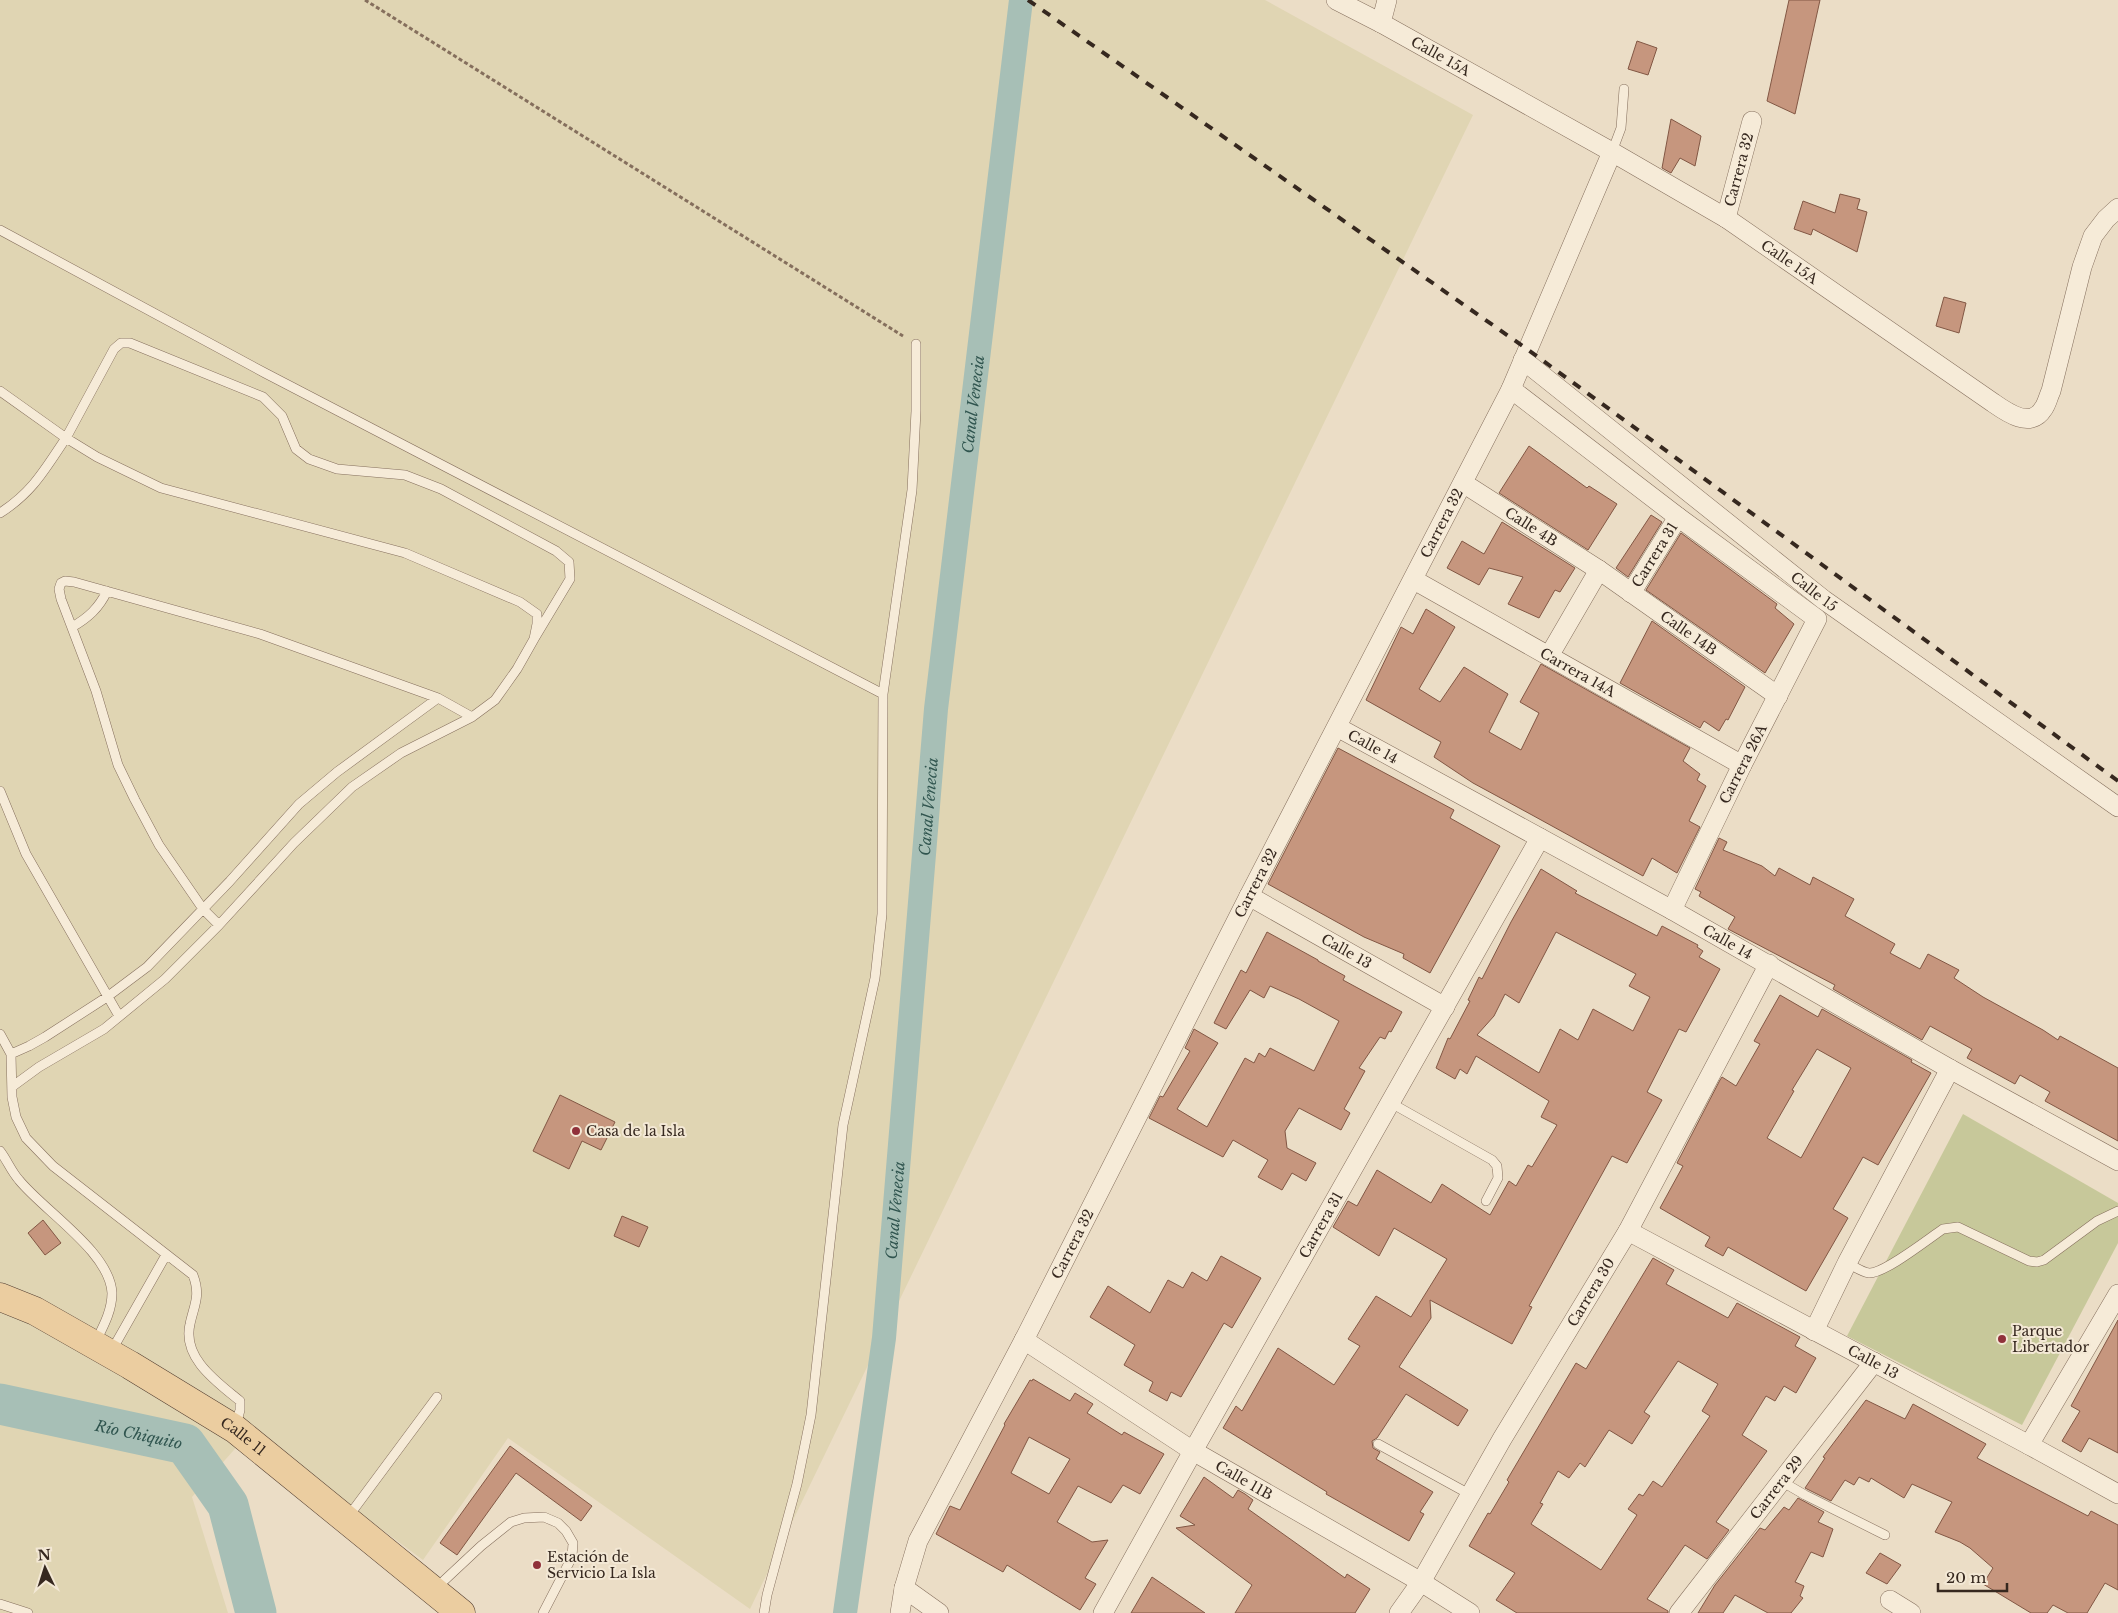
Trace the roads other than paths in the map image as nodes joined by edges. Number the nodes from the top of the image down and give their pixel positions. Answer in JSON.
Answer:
{"nodes":[{"id":1,"x":1336,"y":0,"type":"edge"},
{"id":2,"x":1387,"y":0,"type":"edge"},
{"id":3,"x":1382,"y":23,"type":"junction"},
{"id":4,"x":1624,"y":90,"type":"dead end"},
{"id":5,"x":1752,"y":121,"type":"dead end"},
{"id":6,"x":1612,"y":152,"type":"junction"},
{"id":7,"x":2118,"y":208,"type":"edge"},
{"id":8,"x":1726,"y":218,"type":"junction"},
{"id":9,"x":0,"y":230,"type":"edge"},
{"id":10,"x":916,"y":344,"type":"road end"},
{"id":11,"x":1523,"y":360,"type":"junction"},
{"id":12,"x":1511,"y":389,"type":"junction"},
{"id":13,"x":0,"y":391,"type":"edge"},
{"id":14,"x":66,"y":438,"type":"junction"},
{"id":15,"x":1463,"y":483,"type":"junction"},
{"id":16,"x":0,"y":513,"type":"edge"},
{"id":17,"x":1678,"y":517,"type":"junction"},
{"id":18,"x":1598,"y":570,"type":"junction"},
{"id":19,"x":1414,"y":580,"type":"junction"},
{"id":20,"x":107,"y":591,"type":"junction"},
{"id":21,"x":1631,"y":593,"type":"junction"},
{"id":22,"x":1817,"y":619,"type":"joint"},
{"id":23,"x":72,"y":627,"type":"junction"},
{"id":24,"x":534,"y":639,"type":"junction"},
{"id":25,"x":1549,"y":656,"type":"junction"},
{"id":26,"x":883,"y":694,"type":"junction"},
{"id":27,"x":1778,"y":696,"type":"junction"},
{"id":28,"x":438,"y":698,"type":"junction"},
{"id":29,"x":472,"y":717,"type":"junction"},
{"id":30,"x":1336,"y":727,"type":"junction"},
{"id":31,"x":1742,"y":765,"type":"junction"},
{"id":32,"x":0,"y":790,"type":"edge"},
{"id":33,"x":2118,"y":807,"type":"edge"},
{"id":34,"x":1540,"y":838,"type":"junction"},
{"id":35,"x":1249,"y":896,"type":"junction"},
{"id":36,"x":203,"y":909,"type":"junction"},
{"id":37,"x":1672,"y":910,"type":"junction"},
{"id":38,"x":219,"y":925,"type":"junction"},
{"id":39,"x":1769,"y":964,"type":"junction"},
{"id":40,"x":107,"y":997,"type":"junction"},
{"id":41,"x":1445,"y":1008,"type":"junction"},
{"id":42,"x":119,"y":1016,"type":"junction"},
{"id":43,"x":0,"y":1034,"type":"edge"},
{"id":44,"x":11,"y":1054,"type":"junction"},
{"id":45,"x":1950,"y":1068,"type":"junction"},
{"id":46,"x":13,"y":1086,"type":"junction"},
{"id":47,"x":1391,"y":1103,"type":"junction"},
{"id":48,"x":0,"y":1151,"type":"edge"},
{"id":49,"x":2118,"y":1161,"type":"edge"},
{"id":50,"x":1486,"y":1201,"type":"dead end"},
{"id":51,"x":2118,"y":1212,"type":"edge"},
{"id":52,"x":1628,"y":1231,"type":"junction"},
{"id":53,"x":166,"y":1255,"type":"junction"},
{"id":54,"x":1847,"y":1263,"type":"junction"},
{"id":55,"x":2118,"y":1294,"type":"edge"},
{"id":56,"x":0,"y":1297,"type":"edge"},
{"id":57,"x":1814,"y":1331,"type":"junction"},
{"id":58,"x":1024,"y":1340,"type":"junction"},
{"id":59,"x":102,"y":1350,"type":"junction"},
{"id":60,"x":1874,"y":1362,"type":"junction"},
{"id":61,"x":437,"y":1397,"type":"dead end"},
{"id":62,"x":235,"y":1429,"type":"junction"},
{"id":63,"x":1378,"y":1444,"type":"dead end"},
{"id":64,"x":2029,"y":1445,"type":"junction"},
{"id":65,"x":1193,"y":1451,"type":"junction"},
{"id":66,"x":1781,"y":1482,"type":"junction"},
{"id":67,"x":2118,"y":1494,"type":"edge"},
{"id":68,"x":1471,"y":1495,"type":"junction"},
{"id":69,"x":346,"y":1520,"type":"junction"},
{"id":70,"x":1885,"y":1535,"type":"dead end"},
{"id":71,"x":1421,"y":1582,"type":"junction"},
{"id":72,"x":904,"y":1588,"type":"junction"},
{"id":73,"x":434,"y":1590,"type":"junction"},
{"id":74,"x":1890,"y":1600,"type":"dead end"},
{"id":75,"x":0,"y":1604,"type":"edge"},
{"id":76,"x":28,"y":1613,"type":"edge"},
{"id":77,"x":461,"y":1613,"type":"edge"},
{"id":78,"x":543,"y":1613,"type":"edge"},
{"id":79,"x":764,"y":1613,"type":"edge"},
{"id":80,"x":900,"y":1613,"type":"edge"},
{"id":81,"x":939,"y":1613,"type":"edge"},
{"id":82,"x":1103,"y":1613,"type":"edge"},
{"id":83,"x":1399,"y":1613,"type":"edge"},
{"id":84,"x":1470,"y":1613,"type":"edge"},
{"id":85,"x":1679,"y":1613,"type":"edge"},
{"id":86,"x":1911,"y":1613,"type":"edge"}],
"edges":[{"from":1,"to":3,"type":"street","name":"Calle 15A"},
{"from":2,"to":3,"type":"street"},
{"from":3,"to":6,"type":"street","name":"Calle 15A"},
{"from":4,"to":6,"type":"lane"},
{"from":5,"to":8,"type":"street","name":"Carrera 32"},
{"from":6,"to":8,"type":"street","name":"Calle 15A"},
{"from":6,"to":11,"type":"street","name":"Carrera 32"},
{"from":7,"to":8,"type":"street","name":"Calle 15A"},
{"from":9,"to":26,"type":"lane"},
{"from":10,"to":26,"type":"lane"},
{"from":11,"to":12,"type":"street","name":"Carrera 32"},
{"from":11,"to":33,"type":"street","name":"Calle 15"},
{"from":12,"to":15,"type":"street","name":"Carrera 32"},
{"from":12,"to":17,"type":"street","name":"Calle 15"},
{"from":13,"to":14,"type":"lane"},
{"from":14,"to":16,"type":"lane"},
{"from":14,"to":24,"type":"lane"},
{"from":14,"to":24,"type":"lane"},
{"from":15,"to":18,"type":"street","name":"Calle 4B"},
{"from":15,"to":19,"type":"street","name":"Carrera 32"},
{"from":17,"to":21,"type":"street","name":"Carrera 31"},
{"from":17,"to":22,"type":"street","name":"Calle 15"},
{"from":18,"to":21,"type":"street","name":"Calle 14B"},
{"from":18,"to":25,"type":"street"},
{"from":19,"to":25,"type":"street","name":"Carrera 14A"},
{"from":19,"to":30,"type":"street","name":"Carrera 32"},
{"from":20,"to":23,"type":"lane"},
{"from":20,"to":23,"type":"lane"},
{"from":20,"to":28,"type":"lane"},
{"from":21,"to":27,"type":"street","name":"Calle 14B"},
{"from":22,"to":27,"type":"street","name":"Carrera 26A"},
{"from":23,"to":36,"type":"lane"},
{"from":24,"to":29,"type":"lane"},
{"from":25,"to":31,"type":"street","name":"Carrera 14A"},
{"from":26,"to":79,"type":"lane"},
{"from":27,"to":31,"type":"street","name":"Carrera 26A"},
{"from":28,"to":29,"type":"lane"},
{"from":28,"to":36,"type":"lane"},
{"from":29,"to":38,"type":"lane"},
{"from":30,"to":34,"type":"street","name":"Calle 14"},
{"from":30,"to":35,"type":"street","name":"Carrera 32"},
{"from":31,"to":37,"type":"street","name":"Carrera 26A"},
{"from":32,"to":40,"type":"lane"},
{"from":34,"to":37,"type":"street","name":"Calle 14"},
{"from":34,"to":41,"type":"street","name":"Carrera 31"},
{"from":35,"to":41,"type":"street","name":"Calle 13"},
{"from":35,"to":58,"type":"street","name":"Carrera 32"},
{"from":36,"to":38,"type":"lane"},
{"from":36,"to":40,"type":"lane"},
{"from":37,"to":39,"type":"street","name":"Calle 14"},
{"from":38,"to":42,"type":"lane"},
{"from":39,"to":45,"type":"street","name":"Calle 14"},
{"from":39,"to":52,"type":"street","name":"Carrera 30"},
{"from":40,"to":42,"type":"lane"},
{"from":40,"to":44,"type":"lane"},
{"from":41,"to":47,"type":"street","name":"Carrera 31"},
{"from":42,"to":46,"type":"lane"},
{"from":43,"to":44,"type":"lane"},
{"from":44,"to":46,"type":"lane"},
{"from":45,"to":49,"type":"street","name":"Calle 14"},
{"from":45,"to":54,"type":"street"},
{"from":46,"to":53,"type":"lane"},
{"from":47,"to":50,"type":"lane"},
{"from":47,"to":65,"type":"street","name":"Carrera 31"},
{"from":48,"to":59,"type":"lane"},
{"from":51,"to":54,"type":"lane"},
{"from":52,"to":57,"type":"street","name":"Calle 13"},
{"from":52,"to":68,"type":"street","name":"Carrera 30"},
{"from":53,"to":59,"type":"lane"},
{"from":53,"to":62,"type":"lane"},
{"from":54,"to":57,"type":"street"},
{"from":55,"to":64,"type":"street"},
{"from":56,"to":59,"type":"main road","name":"Calle 11"},
{"from":57,"to":60,"type":"street","name":"Calle 13"},
{"from":58,"to":65,"type":"street","name":"Calle 11B"},
{"from":58,"to":72,"type":"street","name":"Carrera 32"},
{"from":59,"to":62,"type":"main road","name":"Calle 11"},
{"from":60,"to":64,"type":"street","name":"Calle 13"},
{"from":60,"to":66,"type":"street","name":"Carrera 29"},
{"from":61,"to":69,"type":"lane"},
{"from":62,"to":69,"type":"main road","name":"Calle 11"},
{"from":63,"to":68,"type":"lane"},
{"from":64,"to":67,"type":"street","name":"Calle 13"},
{"from":65,"to":71,"type":"street","name":"Calle 11B"},
{"from":65,"to":82,"type":"street","name":"Carrera 31"},
{"from":66,"to":70,"type":"lane"},
{"from":66,"to":85,"type":"street","name":"Carrera 29"},
{"from":68,"to":71,"type":"street","name":"Carrera 30"},
{"from":69,"to":73,"type":"main road","name":"Calle 11"},
{"from":71,"to":83,"type":"street","name":"Carrera 30"},
{"from":71,"to":84,"type":"street","name":"Calle 11B"},
{"from":72,"to":80,"type":"street","name":"Carrera 32"},
{"from":72,"to":81,"type":"street"},
{"from":73,"to":77,"type":"main road","name":"Calle 11"},
{"from":73,"to":78,"type":"lane"},
{"from":74,"to":86,"type":"street"},
{"from":75,"to":76,"type":"lane"}]}
